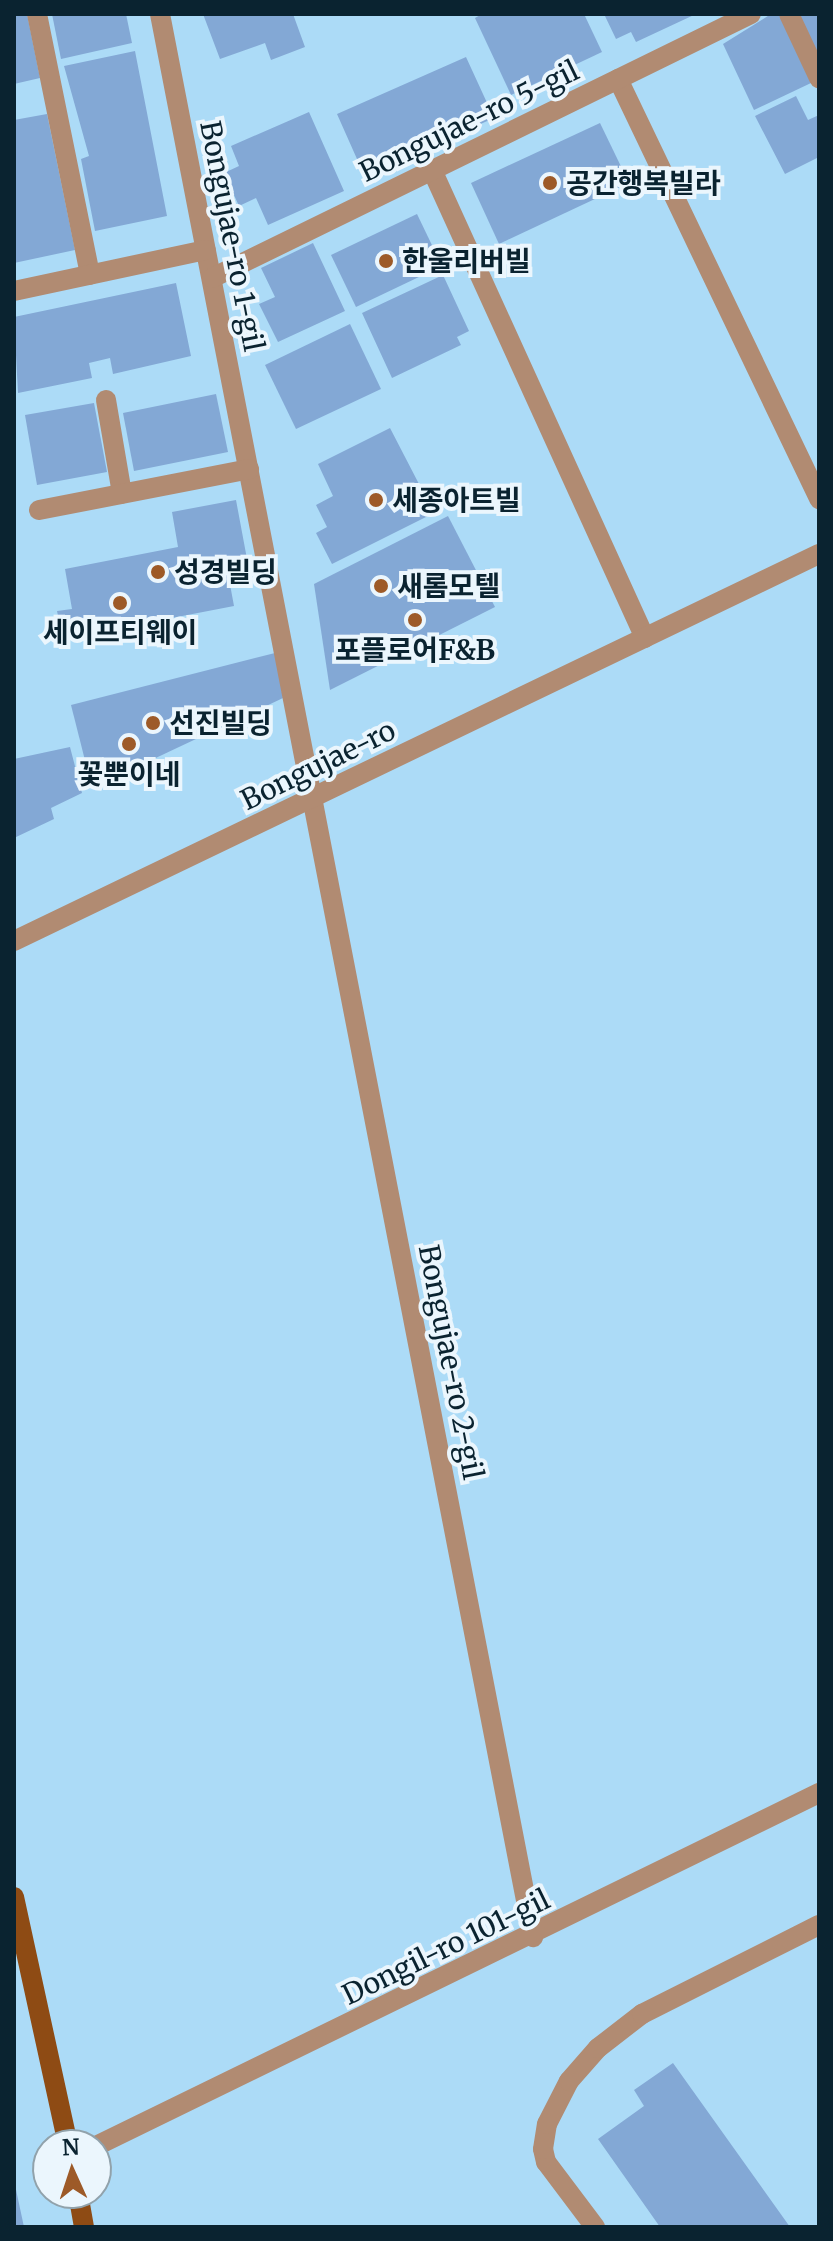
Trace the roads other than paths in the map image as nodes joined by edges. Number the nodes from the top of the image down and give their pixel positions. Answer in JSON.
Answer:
{"nodes":[{"id":1,"x":37,"y":14,"type":"edge"},
{"id":2,"x":160,"y":14,"type":"edge"},
{"id":3,"x":751,"y":14,"type":"edge"},
{"id":4,"x":789,"y":14,"type":"edge"},
{"id":5,"x":819,"y":78,"type":"edge"},
{"id":6,"x":618,"y":79,"type":"junction"},
{"id":7,"x":432,"y":170,"type":"junction"},
{"id":8,"x":206,"y":250,"type":"junction"},
{"id":9,"x":90,"y":275,"type":"junction"},
{"id":10,"x":212,"y":278,"type":"junction"},
{"id":11,"x":14,"y":291,"type":"edge"},
{"id":12,"x":106,"y":400,"type":"dead end"},
{"id":13,"x":249,"y":469,"type":"junction"},
{"id":14,"x":122,"y":494,"type":"junction"},
{"id":15,"x":819,"y":499,"type":"edge"},
{"id":16,"x":39,"y":510,"type":"dead end"},
{"id":17,"x":819,"y":554,"type":"edge"},
{"id":18,"x":645,"y":638,"type":"junction"},
{"id":19,"x":313,"y":799,"type":"junction"},
{"id":20,"x":14,"y":941,"type":"edge"},
{"id":21,"x":819,"y":1793,"type":"edge"},
{"id":22,"x":14,"y":1897,"type":"edge"},
{"id":23,"x":819,"y":1925,"type":"edge"},
{"id":24,"x":533,"y":1937,"type":"junction"},
{"id":25,"x":65,"y":2129,"type":"edge"},
{"id":26,"x":112,"y":2138,"type":"edge"},
{"id":27,"x":595,"y":2227,"type":"edge"}],
"edges":[{"from":1,"to":9,"type":"street"},
{"from":2,"to":8,"type":"street","name":"Bongujae-ro 1-gil"},
{"from":3,"to":6,"type":"street","name":"Bongujae-ro 5-gil"},
{"from":4,"to":5,"type":"street"},
{"from":6,"to":7,"type":"street","name":"Bongujae-ro 5-gil"},
{"from":6,"to":15,"type":"street"},
{"from":7,"to":10,"type":"street","name":"Bongujae-ro 5-gil"},
{"from":7,"to":18,"type":"street"},
{"from":8,"to":9,"type":"street"},
{"from":8,"to":10,"type":"street","name":"Bongujae-ro 1-gil"},
{"from":9,"to":11,"type":"street"},
{"from":10,"to":13,"type":"street","name":"Bongujae-ro 1-gil"},
{"from":12,"to":14,"type":"street"},
{"from":13,"to":14,"type":"street"},
{"from":13,"to":19,"type":"street","name":"Bongujae-ro 1-gil"},
{"from":14,"to":16,"type":"street"},
{"from":17,"to":18,"type":"street","name":"Bongujae-ro"},
{"from":18,"to":19,"type":"street","name":"Bongujae-ro"},
{"from":19,"to":20,"type":"street","name":"Bongujae-ro"},
{"from":19,"to":24,"type":"street","name":"Bongujae-ro 2-gil"},
{"from":21,"to":24,"type":"street","name":"Dongil-ro 101-gil"},
{"from":22,"to":25,"type":"main road"},
{"from":23,"to":27,"type":"street"},
{"from":24,"to":26,"type":"street","name":"Dongil-ro 101-gil"}]}
